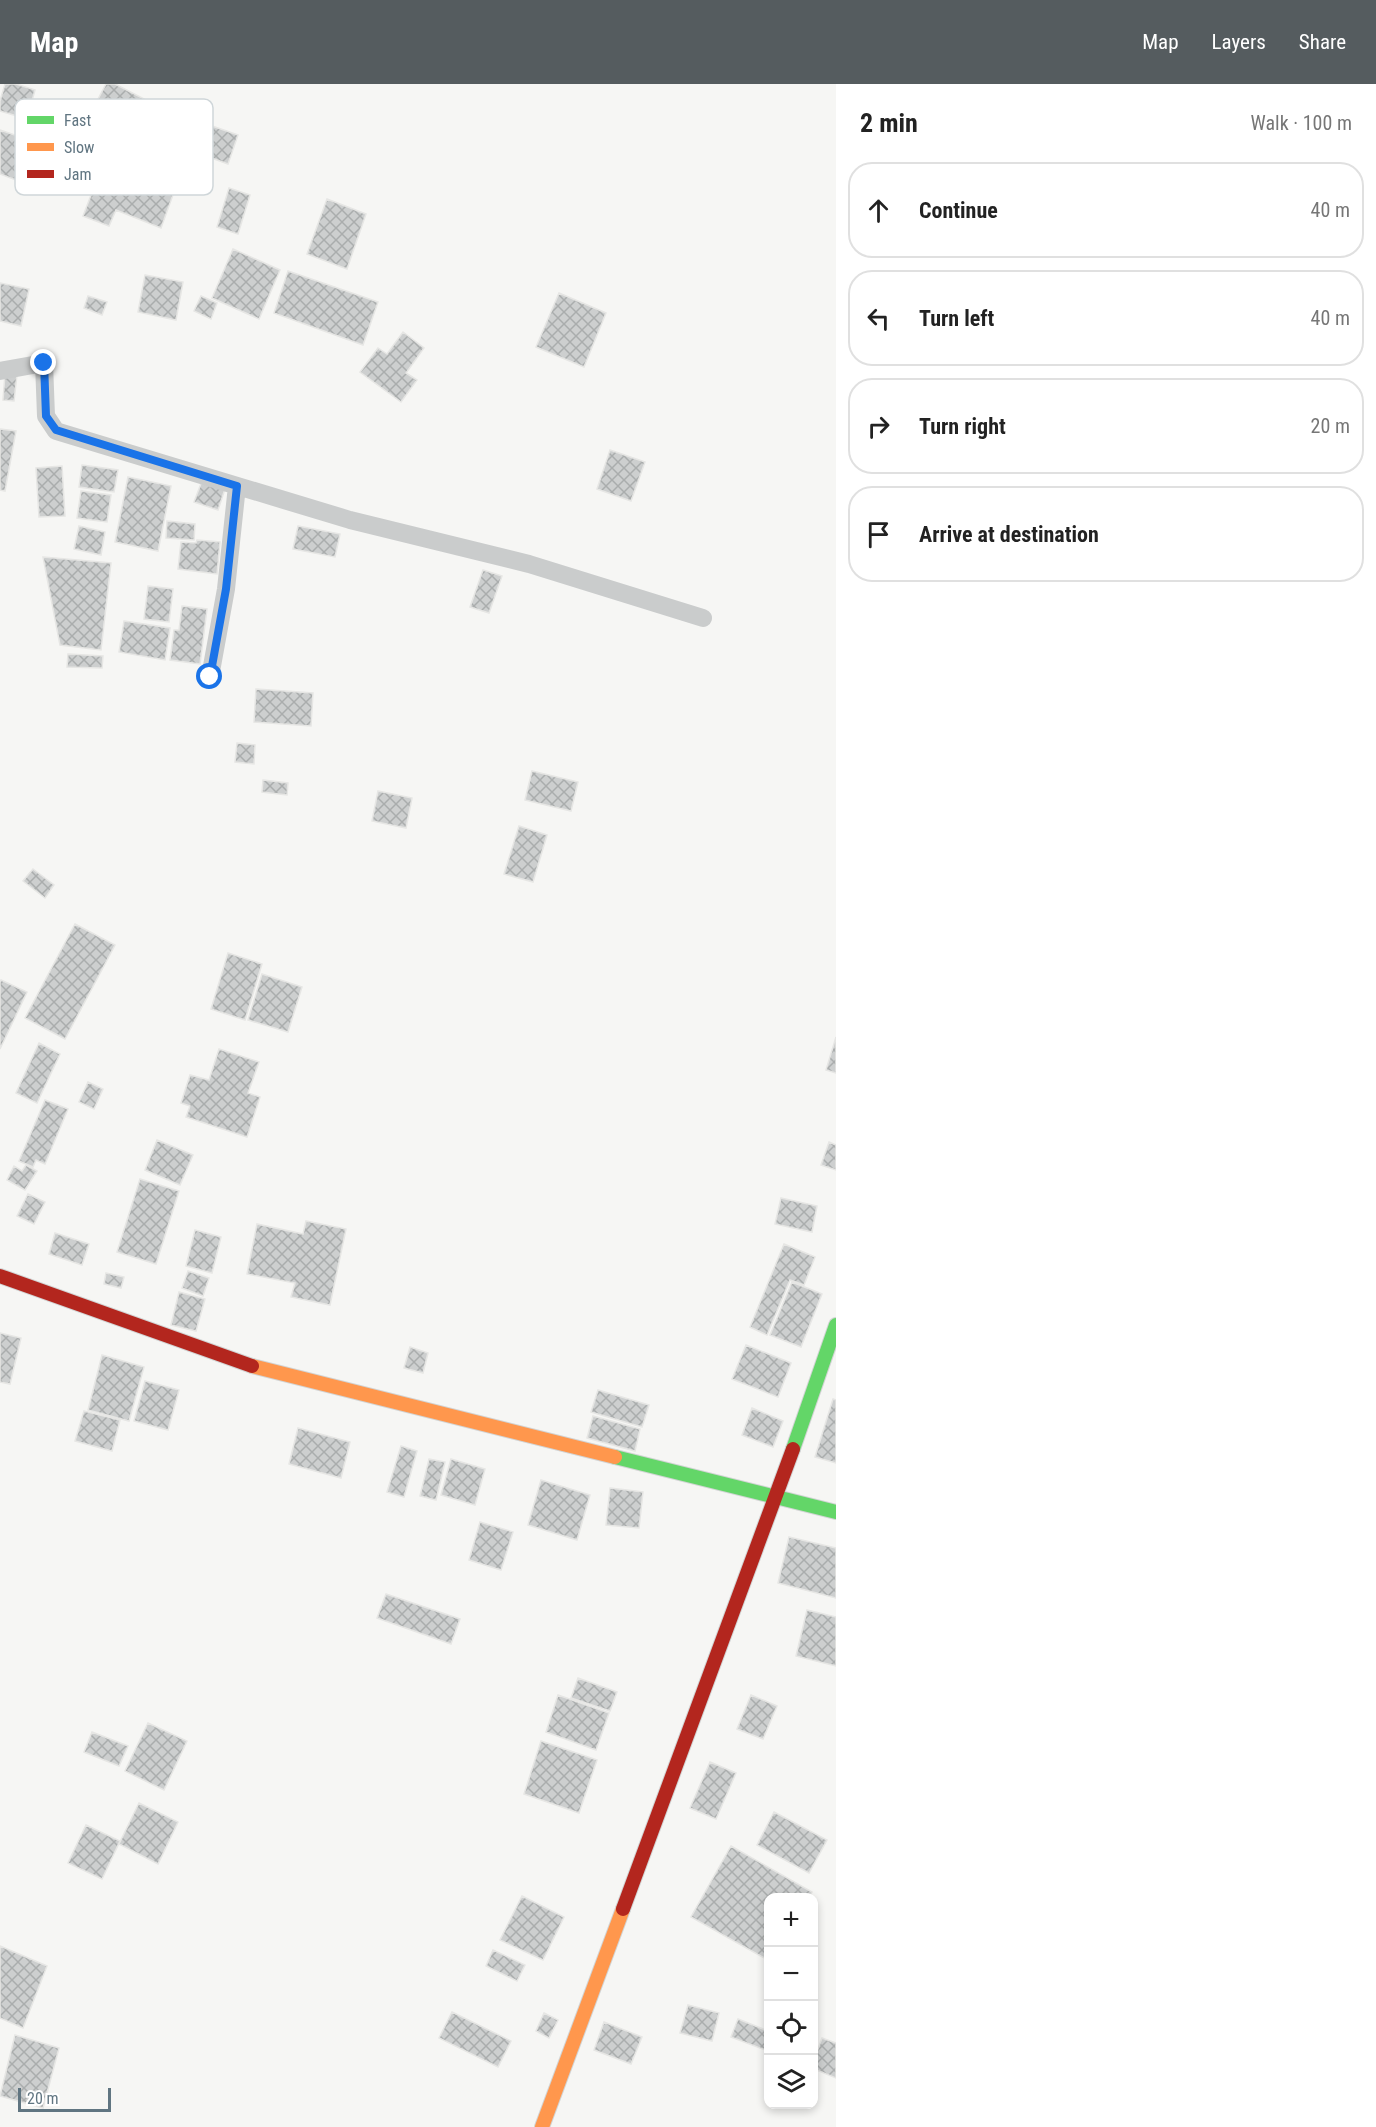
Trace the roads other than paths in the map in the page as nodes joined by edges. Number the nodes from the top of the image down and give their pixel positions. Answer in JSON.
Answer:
{"nodes":[{"id":1,"x":0,"y":371,"type":"edge"},
{"id":2,"x":237,"y":486,"type":"junction"},
{"id":3,"x":703,"y":618,"type":"dead end"},
{"id":4,"x":210,"y":677,"type":"dead end"},
{"id":5,"x":0,"y":1276,"type":"edge"},
{"id":6,"x":836,"y":1325,"type":"edge"},
{"id":7,"x":776,"y":1496,"type":"junction"},
{"id":8,"x":836,"y":1512,"type":"edge"},
{"id":9,"x":542,"y":2127,"type":"edge"}],
"edges":[{"from":1,"to":2,"type":"lane"},
{"from":2,"to":3,"type":"lane"},
{"from":2,"to":4,"type":"lane"},
{"from":5,"to":7,"type":"street"},
{"from":6,"to":7,"type":"street"},
{"from":7,"to":8,"type":"street"},
{"from":7,"to":9,"type":"street"}]}
